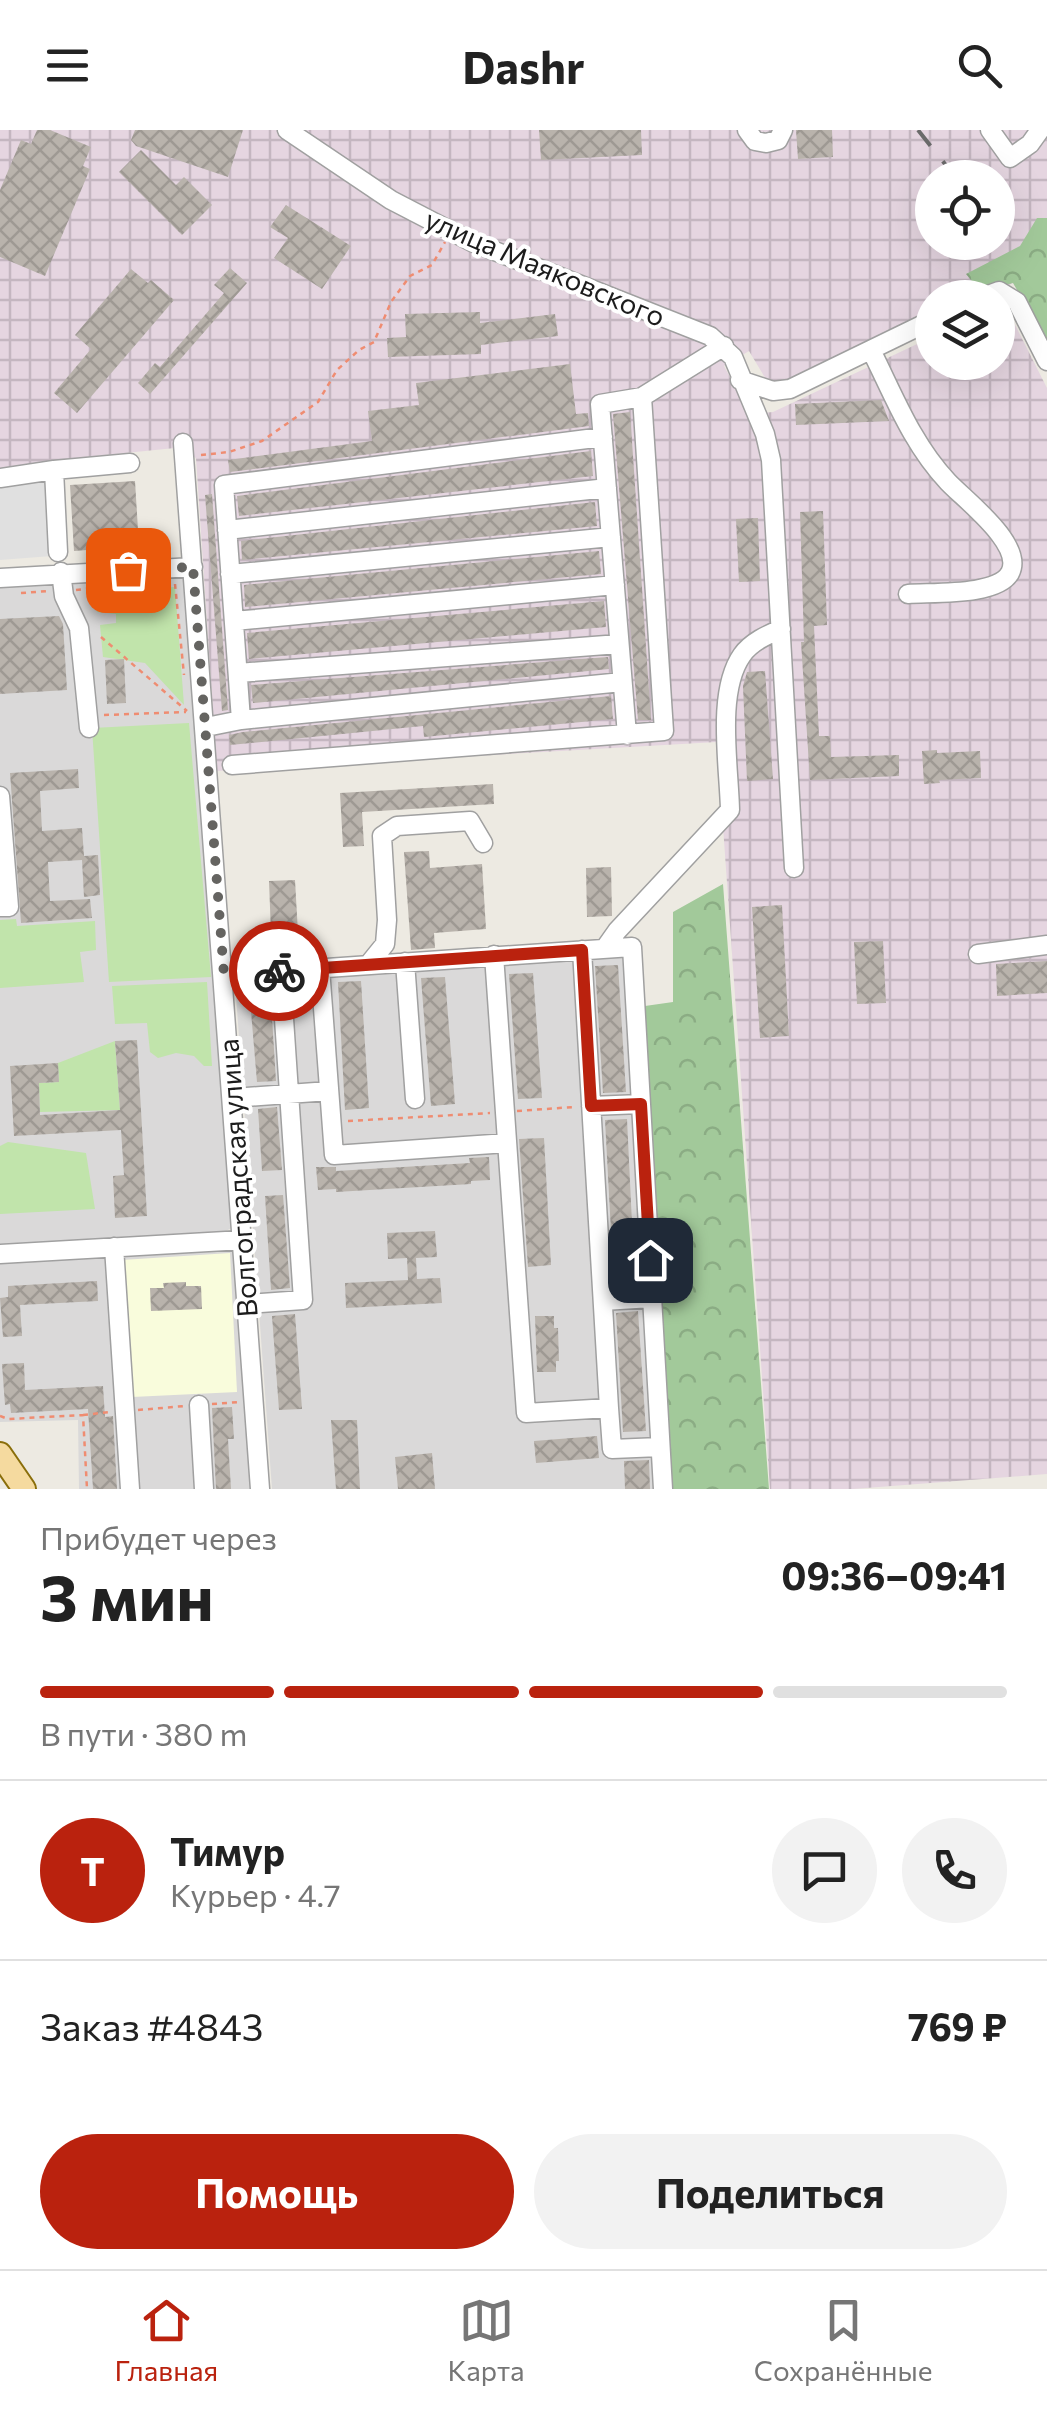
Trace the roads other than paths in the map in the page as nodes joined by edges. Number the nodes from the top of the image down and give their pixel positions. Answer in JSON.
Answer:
{"nodes":[{"id":1,"x":287,"y":130,"type":"edge"},
{"id":2,"x":748,"y":130,"type":"edge"},
{"id":3,"x":784,"y":130,"type":"edge"},
{"id":4,"x":990,"y":130,"type":"edge"},
{"id":5,"x":1040,"y":130,"type":"edge"},
{"id":6,"x":1015,"y":301,"type":"edge"},
{"id":7,"x":915,"y":328,"type":"edge"},
{"id":8,"x":724,"y":346,"type":"junction"},
{"id":9,"x":872,"y":350,"type":"junction"},
{"id":10,"x":1047,"y":361,"type":"edge"},
{"id":11,"x":740,"y":380,"type":"junction"},
{"id":12,"x":642,"y":396,"type":"junction"},
{"id":13,"x":603,"y":437,"type":"junction"},
{"id":14,"x":184,"y":449,"type":"road end"},
{"id":15,"x":130,"y":463,"type":"dead end"},
{"id":16,"x":54,"y":470,"type":"junction"},
{"id":17,"x":0,"y":478,"type":"edge"},
{"id":18,"x":607,"y":488,"type":"junction"},
{"id":19,"x":227,"y":530,"type":"junction"},
{"id":20,"x":611,"y":537,"type":"junction"},
{"id":21,"x":58,"y":552,"type":"dead end"},
{"id":22,"x":193,"y":567,"type":"junction"},
{"id":23,"x":230,"y":574,"type":"junction"},
{"id":24,"x":0,"y":578,"type":"edge"},
{"id":25,"x":63,"y":582,"type":"junction"},
{"id":26,"x":615,"y":585,"type":"junction"},
{"id":27,"x":908,"y":594,"type":"dead end"},
{"id":28,"x":234,"y":621,"type":"junction"},
{"id":29,"x":781,"y":629,"type":"junction"},
{"id":30,"x":620,"y":644,"type":"junction"},
{"id":31,"x":238,"y":673,"type":"junction"},
{"id":32,"x":622,"y":682,"type":"junction"},
{"id":33,"x":242,"y":720,"type":"junction"},
{"id":34,"x":200,"y":723,"type":"junction"},
{"id":35,"x":88,"y":728,"type":"dead end"},
{"id":36,"x":627,"y":735,"type":"junction"},
{"id":37,"x":232,"y":765,"type":"dead end"},
{"id":38,"x":0,"y":796,"type":"edge"},
{"id":39,"x":483,"y":843,"type":"dead end"},
{"id":40,"x":794,"y":868,"type":"dead end"},
{"id":41,"x":0,"y":907,"type":"edge"},
{"id":42,"x":1047,"y":944,"type":"edge"},
{"id":43,"x":606,"y":948,"type":"junction"},
{"id":44,"x":582,"y":950,"type":"junction"},
{"id":45,"x":978,"y":954,"type":"dead end"},
{"id":46,"x":494,"y":955,"type":"junction"},
{"id":47,"x":405,"y":962,"type":"junction"},
{"id":48,"x":368,"y":965,"type":"junction"},
{"id":49,"x":320,"y":968,"type":"junction"},
{"id":50,"x":224,"y":975,"type":"junction"},
{"id":51,"x":282,"y":990,"type":"dead end"},
{"id":52,"x":329,"y":1091,"type":"junction"},
{"id":53,"x":289,"y":1094,"type":"junction"},
{"id":54,"x":233,"y":1098,"type":"junction"},
{"id":55,"x":415,"y":1099,"type":"dead end"},
{"id":56,"x":641,"y":1104,"type":"junction"},
{"id":57,"x":591,"y":1106,"type":"junction"},
{"id":58,"x":507,"y":1142,"type":"junction"},
{"id":59,"x":242,"y":1240,"type":"junction"},
{"id":60,"x":114,"y":1248,"type":"junction"},
{"id":61,"x":0,"y":1254,"type":"edge"},
{"id":62,"x":652,"y":1298,"type":"junction"},
{"id":63,"x":604,"y":1301,"type":"junction"},
{"id":64,"x":248,"y":1304,"type":"junction"},
{"id":65,"x":199,"y":1405,"type":"road end"},
{"id":66,"x":609,"y":1408,"type":"junction"},
{"id":67,"x":660,"y":1447,"type":"junction"},
{"id":68,"x":3,"y":1461,"type":"edge"},
{"id":69,"x":24,"y":1489,"type":"edge"},
{"id":70,"x":130,"y":1489,"type":"edge"},
{"id":71,"x":204,"y":1489,"type":"edge"},
{"id":72,"x":260,"y":1489,"type":"edge"},
{"id":73,"x":662,"y":1489,"type":"edge"}],
"edges":[{"from":1,"to":8,"type":"street","name":"улица Маяковского"},
{"from":2,"to":3,"type":"street"},
{"from":4,"to":5,"type":"street"},
{"from":6,"to":10,"type":"street"},
{"from":7,"to":9,"type":"street"},
{"from":8,"to":11,"type":"street"},
{"from":8,"to":12,"type":"street"},
{"from":9,"to":11,"type":"street"},
{"from":9,"to":27,"type":"street"},
{"from":11,"to":29,"type":"street"},
{"from":12,"to":13,"type":"street"},
{"from":12,"to":36,"type":"street"},
{"from":13,"to":18,"type":"street"},
{"from":13,"to":19,"type":"street"},
{"from":14,"to":22,"type":"street","name":"Волгоградская улица"},
{"from":15,"to":16,"type":"street"},
{"from":16,"to":17,"type":"street"},
{"from":16,"to":21,"type":"street"},
{"from":18,"to":19,"type":"street"},
{"from":18,"to":20,"type":"street"},
{"from":19,"to":23,"type":"street"},
{"from":20,"to":23,"type":"street"},
{"from":20,"to":26,"type":"street"},
{"from":22,"to":25,"type":"street"},
{"from":22,"to":34,"type":"street","name":"Волгоградская улица"},
{"from":23,"to":28,"type":"street"},
{"from":24,"to":25,"type":"street"},
{"from":25,"to":35,"type":"street"},
{"from":26,"to":28,"type":"street"},
{"from":26,"to":30,"type":"street"},
{"from":28,"to":31,"type":"street"},
{"from":29,"to":40,"type":"street"},
{"from":29,"to":43,"type":"street"},
{"from":30,"to":31,"type":"street"},
{"from":30,"to":32,"type":"street"},
{"from":31,"to":33,"type":"street"},
{"from":32,"to":33,"type":"street"},
{"from":32,"to":36,"type":"street"},
{"from":33,"to":34,"type":"street"},
{"from":34,"to":50,"type":"street","name":"Волгоградская улица"},
{"from":36,"to":37,"type":"street"},
{"from":38,"to":41,"type":"street"},
{"from":39,"to":48,"type":"street"},
{"from":42,"to":45,"type":"street"},
{"from":43,"to":44,"type":"street"},
{"from":43,"to":56,"type":"street"},
{"from":44,"to":46,"type":"street"},
{"from":44,"to":57,"type":"street"},
{"from":46,"to":47,"type":"street"},
{"from":46,"to":58,"type":"street"},
{"from":47,"to":48,"type":"street"},
{"from":47,"to":55,"type":"street"},
{"from":48,"to":49,"type":"street"},
{"from":49,"to":50,"type":"street"},
{"from":49,"to":52,"type":"street"},
{"from":50,"to":54,"type":"street","name":"Волгоградская улица"},
{"from":51,"to":53,"type":"street"},
{"from":52,"to":53,"type":"street"},
{"from":52,"to":58,"type":"street"},
{"from":53,"to":54,"type":"street"},
{"from":53,"to":64,"type":"street"},
{"from":54,"to":59,"type":"street","name":"Волгоградская улица"},
{"from":56,"to":57,"type":"street"},
{"from":56,"to":62,"type":"street"},
{"from":57,"to":63,"type":"street"},
{"from":58,"to":66,"type":"street"},
{"from":59,"to":60,"type":"street"},
{"from":59,"to":64,"type":"street","name":"Волгоградская улица"},
{"from":60,"to":61,"type":"street"},
{"from":60,"to":70,"type":"street"},
{"from":62,"to":63,"type":"street"},
{"from":62,"to":67,"type":"street"},
{"from":63,"to":66,"type":"street"},
{"from":64,"to":72,"type":"street","name":"Волгоградская улица"},
{"from":65,"to":71,"type":"street"},
{"from":66,"to":67,"type":"street"},
{"from":67,"to":73,"type":"street"},
{"from":68,"to":69,"type":"main road"}]}
